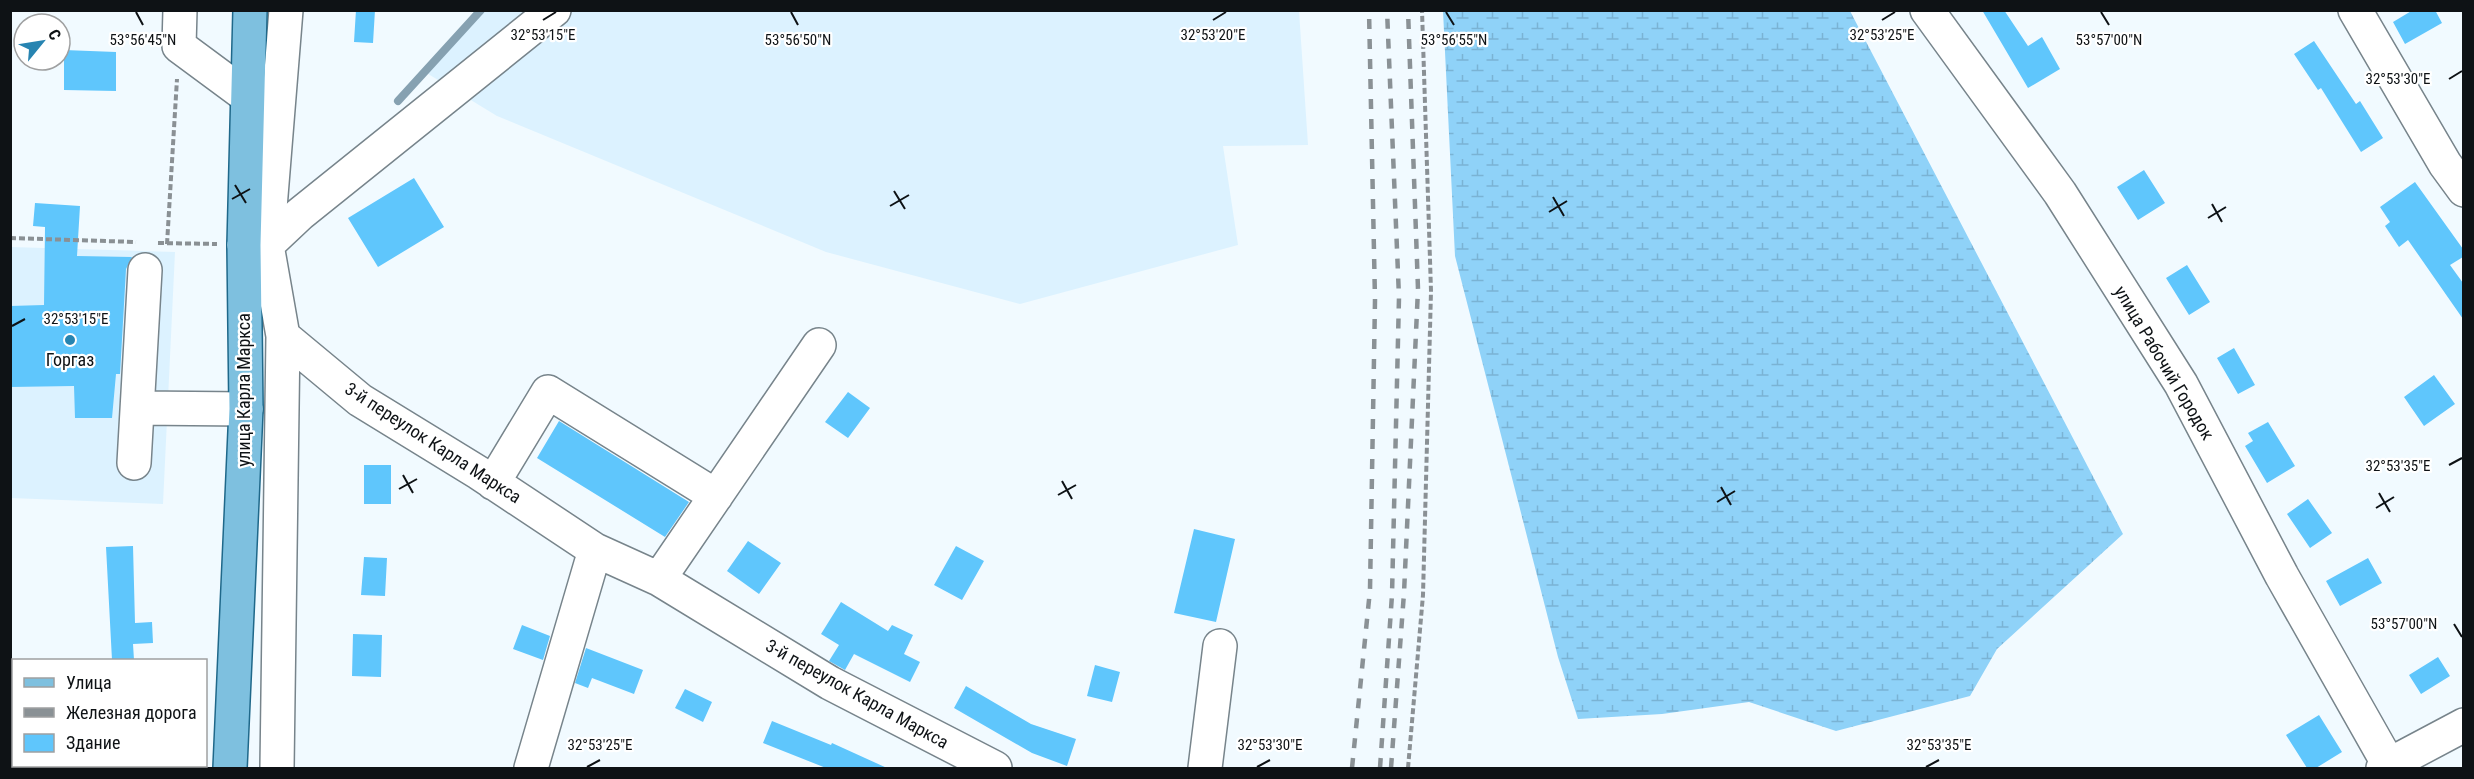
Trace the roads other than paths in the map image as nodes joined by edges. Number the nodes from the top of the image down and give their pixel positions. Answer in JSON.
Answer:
{"nodes":[{"id":1,"x":180,"y":10,"type":"edge"},
{"id":2,"x":250,"y":10,"type":"edge"},
{"id":3,"x":286,"y":10,"type":"edge"},
{"id":4,"x":554,"y":10,"type":"edge"},
{"id":5,"x":1927,"y":10,"type":"edge"},
{"id":6,"x":2355,"y":10,"type":"edge"},
{"id":7,"x":248,"y":97,"type":"junction"},
{"id":8,"x":2463,"y":190,"type":"edge"},
{"id":9,"x":256,"y":245,"type":"junction"},
{"id":10,"x":149,"y":252,"type":"road end"},
{"id":11,"x":283,"y":336,"type":"junction"},
{"id":12,"x":819,"y":345,"type":"dead end"},
{"id":13,"x":138,"y":408,"type":"junction"},
{"id":14,"x":246,"y":409,"type":"junction"},
{"id":15,"x":134,"y":463,"type":"dead end"},
{"id":16,"x":494,"y":483,"type":"junction"},
{"id":17,"x":716,"y":496,"type":"junction"},
{"id":18,"x":595,"y":550,"type":"junction"},
{"id":19,"x":659,"y":579,"type":"junction"},
{"id":20,"x":1220,"y":646,"type":"dead end"},
{"id":21,"x":2463,"y":725,"type":"edge"},
{"id":22,"x":2386,"y":767,"type":"edge"},
{"id":23,"x":230,"y":768,"type":"edge"},
{"id":24,"x":277,"y":768,"type":"edge"},
{"id":25,"x":531,"y":768,"type":"edge"},
{"id":26,"x":995,"y":768,"type":"edge"},
{"id":27,"x":1205,"y":768,"type":"edge"}],
"edges":[{"from":1,"to":7,"type":"street"},
{"from":2,"to":7,"type":"main road","name":"улица Карла Маркса"},
{"from":3,"to":9,"type":"street"},
{"from":4,"to":9,"type":"street"},
{"from":5,"to":22,"type":"street","name":"улица Рабочий Городок"},
{"from":6,"to":8,"type":"street"},
{"from":7,"to":9,"type":"main road","name":"улица Карла Маркса"},
{"from":9,"to":11,"type":"street"},
{"from":9,"to":14,"type":"main road","name":"улица Карла Маркса"},
{"from":10,"to":13,"type":"street"},
{"from":11,"to":16,"type":"street","name":"3-й переулок Карла Маркса"},
{"from":11,"to":24,"type":"street"},
{"from":12,"to":17,"type":"street"},
{"from":13,"to":14,"type":"street"},
{"from":13,"to":15,"type":"street"},
{"from":14,"to":23,"type":"main road","name":"улица Карла Маркса"},
{"from":16,"to":17,"type":"street"},
{"from":16,"to":18,"type":"street","name":"3-й переулок Карла Маркса"},
{"from":17,"to":19,"type":"street"},
{"from":18,"to":19,"type":"street","name":"3-й переулок Карла Маркса"},
{"from":18,"to":25,"type":"street"},
{"from":19,"to":26,"type":"street","name":"3-й переулок Карла Маркса"},
{"from":20,"to":27,"type":"street"},
{"from":21,"to":22,"type":"street","name":"улица Рабочий Городок"}]}
